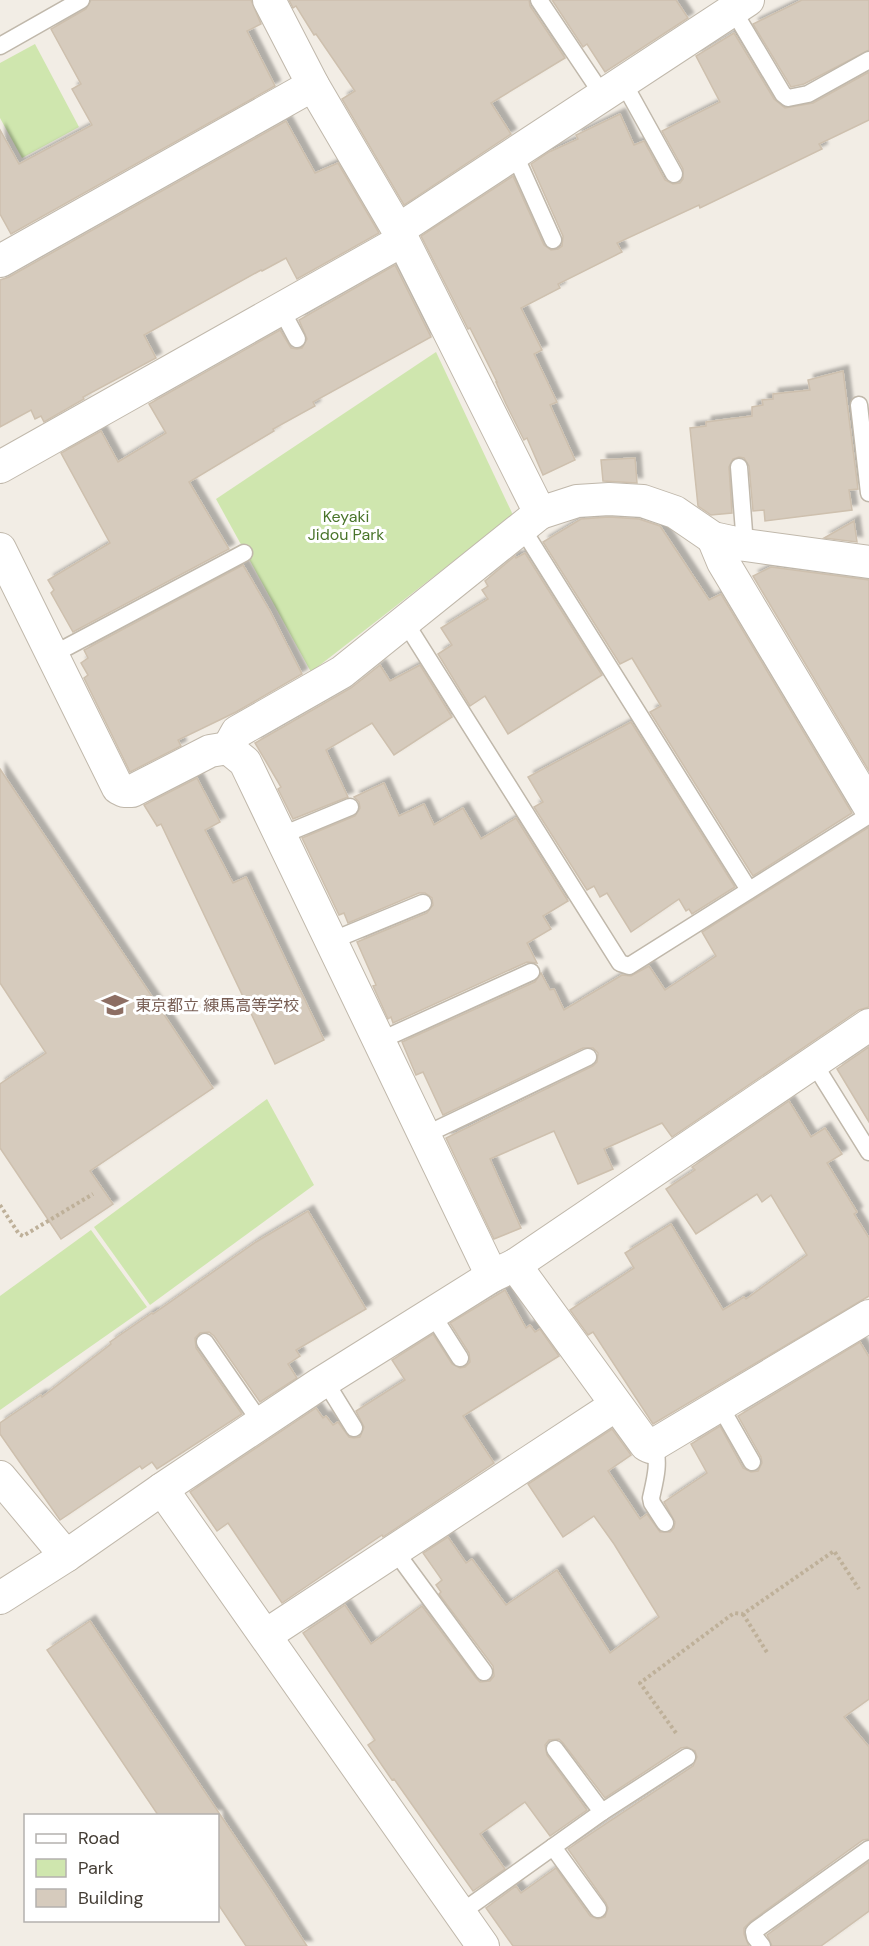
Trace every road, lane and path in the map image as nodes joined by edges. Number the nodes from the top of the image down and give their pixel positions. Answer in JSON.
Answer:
{"nodes":[{"id":1,"x":81,"y":0,"type":"edge"},
{"id":2,"x":269,"y":0,"type":"edge"},
{"id":3,"x":539,"y":0,"type":"edge"},
{"id":4,"x":728,"y":7,"type":"edge"},
{"id":5,"x":0,"y":46,"type":"edge"},
{"id":6,"x":869,"y":60,"type":"edge"},
{"id":7,"x":313,"y":85,"type":"junction"},
{"id":8,"x":613,"y":88,"type":"junction"},
{"id":9,"x":514,"y":153,"type":"junction"},
{"id":10,"x":674,"y":174,"type":"dead end"},
{"id":11,"x":400,"y":235,"type":"junction"},
{"id":12,"x":553,"y":240,"type":"dead end"},
{"id":13,"x":0,"y":261,"type":"edge"},
{"id":14,"x":281,"y":309,"type":"junction"},
{"id":15,"x":297,"y":339,"type":"dead end"},
{"id":16,"x":859,"y":405,"type":"dead end"},
{"id":17,"x":0,"y":467,"type":"edge"},
{"id":18,"x":739,"y":467,"type":"dead end"},
{"id":19,"x":869,"y":493,"type":"edge"},
{"id":20,"x":531,"y":520,"type":"junction"},
{"id":21,"x":713,"y":538,"type":"junction"},
{"id":22,"x":745,"y":545,"type":"junction"},
{"id":23,"x":0,"y":549,"type":"edge"},
{"id":24,"x":244,"y":553,"type":"dead end"},
{"id":25,"x":869,"y":562,"type":"edge"},
{"id":26,"x":405,"y":622,"type":"junction"},
{"id":27,"x":52,"y":655,"type":"junction"},
{"id":28,"x":228,"y":748,"type":"junction"},
{"id":29,"x":869,"y":806,"type":"edge"},
{"id":30,"x":350,"y":807,"type":"dead end"},
{"id":31,"x":869,"y":814,"type":"edge"},
{"id":32,"x":280,"y":836,"type":"junction"},
{"id":33,"x":749,"y":890,"type":"junction"},
{"id":34,"x":423,"y":903,"type":"dead end"},
{"id":35,"x":331,"y":941,"type":"junction"},
{"id":36,"x":531,"y":972,"type":"dead end"},
{"id":37,"x":869,"y":1025,"type":"edge"},
{"id":38,"x":379,"y":1041,"type":"junction"},
{"id":39,"x":588,"y":1057,"type":"dead end"},
{"id":40,"x":813,"y":1062,"type":"junction"},
{"id":41,"x":424,"y":1135,"type":"junction"},
{"id":42,"x":869,"y":1152,"type":"edge"},
{"id":43,"x":93,"y":1194,"type":"dead end"},
{"id":44,"x":0,"y":1205,"type":"edge"},
{"id":45,"x":504,"y":1270,"type":"junction"},
{"id":46,"x":432,"y":1314,"type":"junction"},
{"id":47,"x":866,"y":1324,"type":"edge"},
{"id":48,"x":205,"y":1342,"type":"dead end"},
{"id":49,"x":460,"y":1358,"type":"dead end"},
{"id":50,"x":325,"y":1381,"type":"junction"},
{"id":51,"x":616,"y":1405,"type":"junction"},
{"id":52,"x":720,"y":1406,"type":"junction"},
{"id":53,"x":261,"y":1423,"type":"junction"},
{"id":54,"x":354,"y":1428,"type":"dead end"},
{"id":55,"x":654,"y":1445,"type":"junction"},
{"id":56,"x":752,"y":1462,"type":"dead end"},
{"id":57,"x":0,"y":1477,"type":"edge"},
{"id":58,"x":162,"y":1490,"type":"junction"},
{"id":59,"x":665,"y":1523,"type":"dead end"},
{"id":60,"x":395,"y":1551,"type":"junction"},
{"id":61,"x":66,"y":1556,"type":"junction"},
{"id":62,"x":859,"y":1589,"type":"dead end"},
{"id":63,"x":0,"y":1598,"type":"edge"},
{"id":64,"x":743,"y":1614,"type":"junction"},
{"id":65,"x":266,"y":1635,"type":"junction"},
{"id":66,"x":768,"y":1654,"type":"dead end"},
{"id":67,"x":484,"y":1672,"type":"dead end"},
{"id":68,"x":555,"y":1749,"type":"dead end"},
{"id":69,"x":687,"y":1757,"type":"joint"},
{"id":70,"x":602,"y":1812,"type":"junction"},
{"id":71,"x":553,"y":1847,"type":"junction"},
{"id":72,"x":869,"y":1849,"type":"edge"},
{"id":73,"x":598,"y":1909,"type":"dead end"},
{"id":74,"x":459,"y":1914,"type":"junction"},
{"id":75,"x":483,"y":1946,"type":"edge"},
{"id":76,"x":762,"y":1946,"type":"edge"}],
"edges":[{"from":1,"to":5,"type":"lane"},
{"from":2,"to":7,"type":"street"},
{"from":3,"to":8,"type":"lane"},
{"from":4,"to":6,"type":"lane"},
{"from":4,"to":8,"type":"street"},
{"from":7,"to":11,"type":"street"},
{"from":7,"to":13,"type":"street"},
{"from":8,"to":9,"type":"street"},
{"from":8,"to":10,"type":"lane"},
{"from":9,"to":11,"type":"street"},
{"from":9,"to":12,"type":"lane"},
{"from":11,"to":14,"type":"street"},
{"from":11,"to":20,"type":"street"},
{"from":14,"to":15,"type":"lane"},
{"from":14,"to":17,"type":"street"},
{"from":16,"to":19,"type":"lane"},
{"from":18,"to":22,"type":"lane"},
{"from":20,"to":21,"type":"street"},
{"from":20,"to":26,"type":"street"},
{"from":20,"to":33,"type":"lane"},
{"from":21,"to":22,"type":"street"},
{"from":21,"to":29,"type":"street"},
{"from":22,"to":25,"type":"street"},
{"from":23,"to":27,"type":"street"},
{"from":24,"to":27,"type":"lane"},
{"from":26,"to":28,"type":"street"},
{"from":26,"to":33,"type":"lane"},
{"from":27,"to":28,"type":"street"},
{"from":28,"to":32,"type":"street"},
{"from":30,"to":32,"type":"lane"},
{"from":31,"to":33,"type":"lane"},
{"from":32,"to":35,"type":"street"},
{"from":34,"to":35,"type":"lane"},
{"from":35,"to":38,"type":"street"},
{"from":36,"to":38,"type":"lane"},
{"from":37,"to":40,"type":"street"},
{"from":38,"to":41,"type":"street"},
{"from":39,"to":41,"type":"lane"},
{"from":40,"to":42,"type":"lane"},
{"from":40,"to":45,"type":"street"},
{"from":41,"to":45,"type":"street"},
{"from":43,"to":44,"type":"path"},
{"from":45,"to":46,"type":"street"},
{"from":45,"to":51,"type":"street"},
{"from":46,"to":49,"type":"lane"},
{"from":46,"to":50,"type":"street"},
{"from":47,"to":52,"type":"street"},
{"from":48,"to":53,"type":"lane"},
{"from":50,"to":53,"type":"street"},
{"from":50,"to":54,"type":"lane"},
{"from":51,"to":55,"type":"street"},
{"from":51,"to":60,"type":"street"},
{"from":52,"to":55,"type":"street"},
{"from":52,"to":56,"type":"lane"},
{"from":53,"to":58,"type":"street"},
{"from":55,"to":59,"type":"lane"},
{"from":57,"to":61,"type":"street"},
{"from":58,"to":61,"type":"street"},
{"from":58,"to":65,"type":"street"},
{"from":60,"to":65,"type":"street"},
{"from":60,"to":67,"type":"lane"},
{"from":61,"to":63,"type":"street"},
{"from":62,"to":64,"type":"path"},
{"from":64,"to":66,"type":"path"},
{"from":64,"to":69,"type":"path"},
{"from":65,"to":74,"type":"street"},
{"from":68,"to":70,"type":"lane"},
{"from":69,"to":70,"type":"lane"},
{"from":70,"to":71,"type":"lane"},
{"from":71,"to":73,"type":"lane"},
{"from":71,"to":74,"type":"lane"},
{"from":72,"to":76,"type":"lane"},
{"from":74,"to":75,"type":"street"}]}
